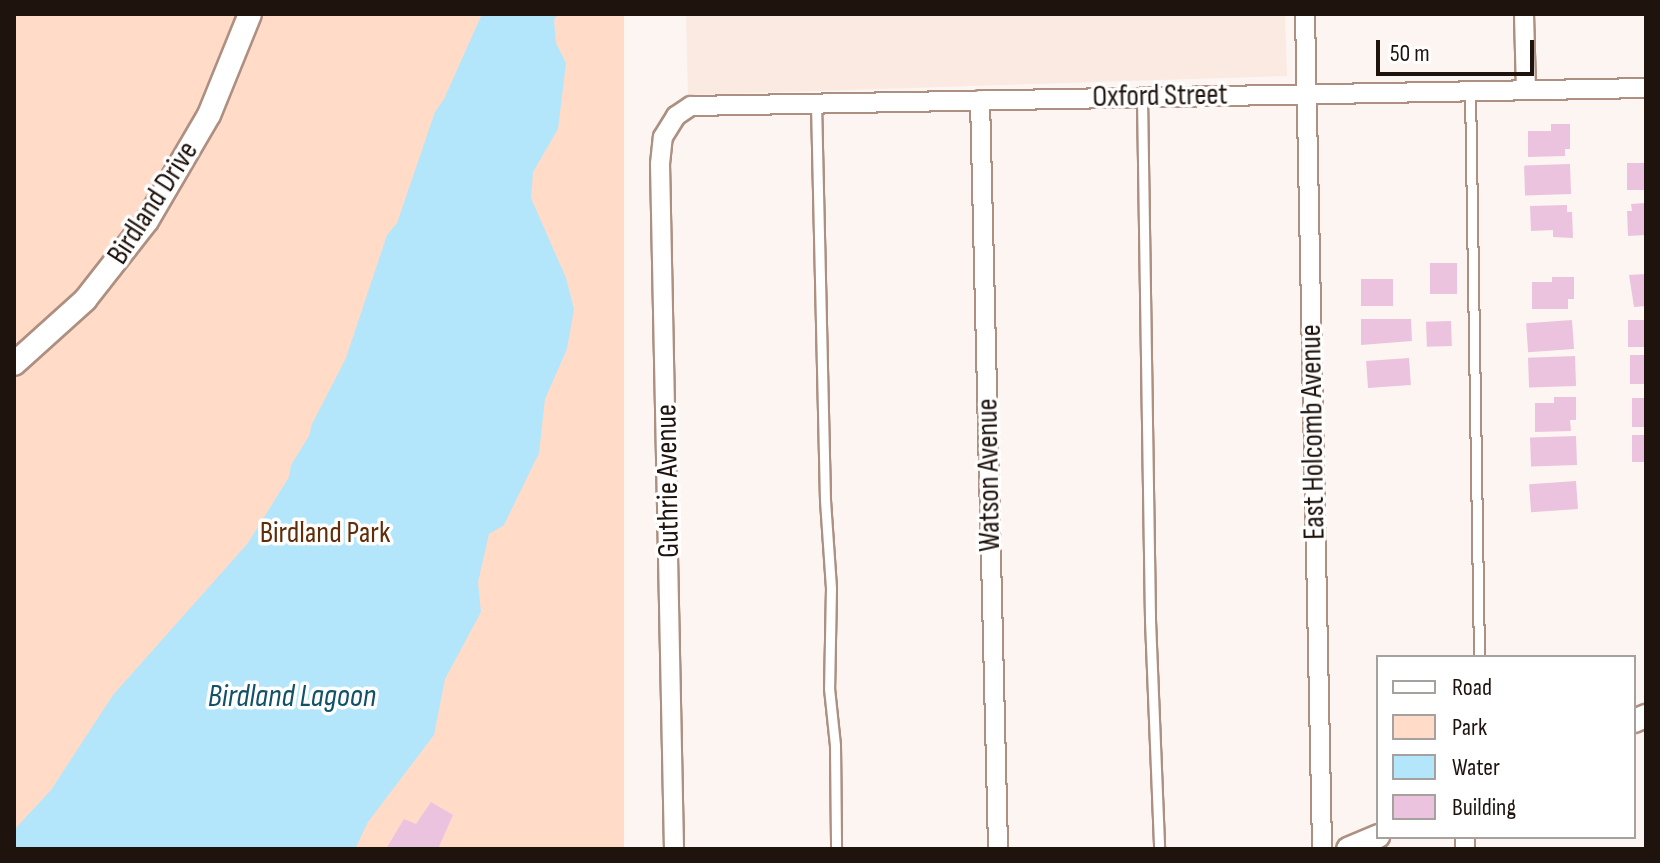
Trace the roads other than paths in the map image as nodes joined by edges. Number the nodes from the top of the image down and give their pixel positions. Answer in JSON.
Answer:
{"nodes":[{"id":1,"x":250,"y":14,"type":"edge"},
{"id":2,"x":1305,"y":14,"type":"edge"},
{"id":3,"x":1524,"y":14,"type":"edge"},
{"id":4,"x":1646,"y":88,"type":"edge"},
{"id":5,"x":1470,"y":89,"type":"junction"},
{"id":6,"x":1526,"y":89,"type":"junction"},
{"id":7,"x":1307,"y":94,"type":"junction"},
{"id":8,"x":1142,"y":97,"type":"junction"},
{"id":9,"x":980,"y":100,"type":"junction"},
{"id":10,"x":816,"y":103,"type":"junction"},
{"id":11,"x":676,"y":116,"type":"joint"},
{"id":12,"x":14,"y":364,"type":"edge"},
{"id":13,"x":1479,"y":655,"type":"edge"},
{"id":14,"x":1376,"y":837,"type":"edge"},
{"id":15,"x":674,"y":849,"type":"edge"},
{"id":16,"x":836,"y":849,"type":"edge"},
{"id":17,"x":998,"y":849,"type":"edge"},
{"id":18,"x":1159,"y":849,"type":"edge"},
{"id":19,"x":1322,"y":849,"type":"edge"},
{"id":20,"x":1348,"y":849,"type":"edge"}],
"edges":[{"from":1,"to":12,"type":"street","name":"Birdland Drive"},
{"from":2,"to":7,"type":"street","name":"East Holcomb Avenue"},
{"from":3,"to":6,"type":"street"},
{"from":4,"to":6,"type":"street","name":"Oxford Street"},
{"from":5,"to":6,"type":"street","name":"Oxford Street"},
{"from":5,"to":7,"type":"street","name":"Oxford Street"},
{"from":5,"to":13,"type":"lane"},
{"from":7,"to":8,"type":"street","name":"Oxford Street"},
{"from":7,"to":19,"type":"street","name":"East Holcomb Avenue"},
{"from":8,"to":9,"type":"street","name":"Oxford Street"},
{"from":8,"to":18,"type":"lane"},
{"from":9,"to":10,"type":"street","name":"Oxford Street"},
{"from":9,"to":17,"type":"street","name":"Watson Avenue"},
{"from":10,"to":11,"type":"street","name":"Oxford Street"},
{"from":10,"to":16,"type":"lane"},
{"from":11,"to":15,"type":"street","name":"Guthrie Avenue"},
{"from":14,"to":20,"type":"street"}]}
